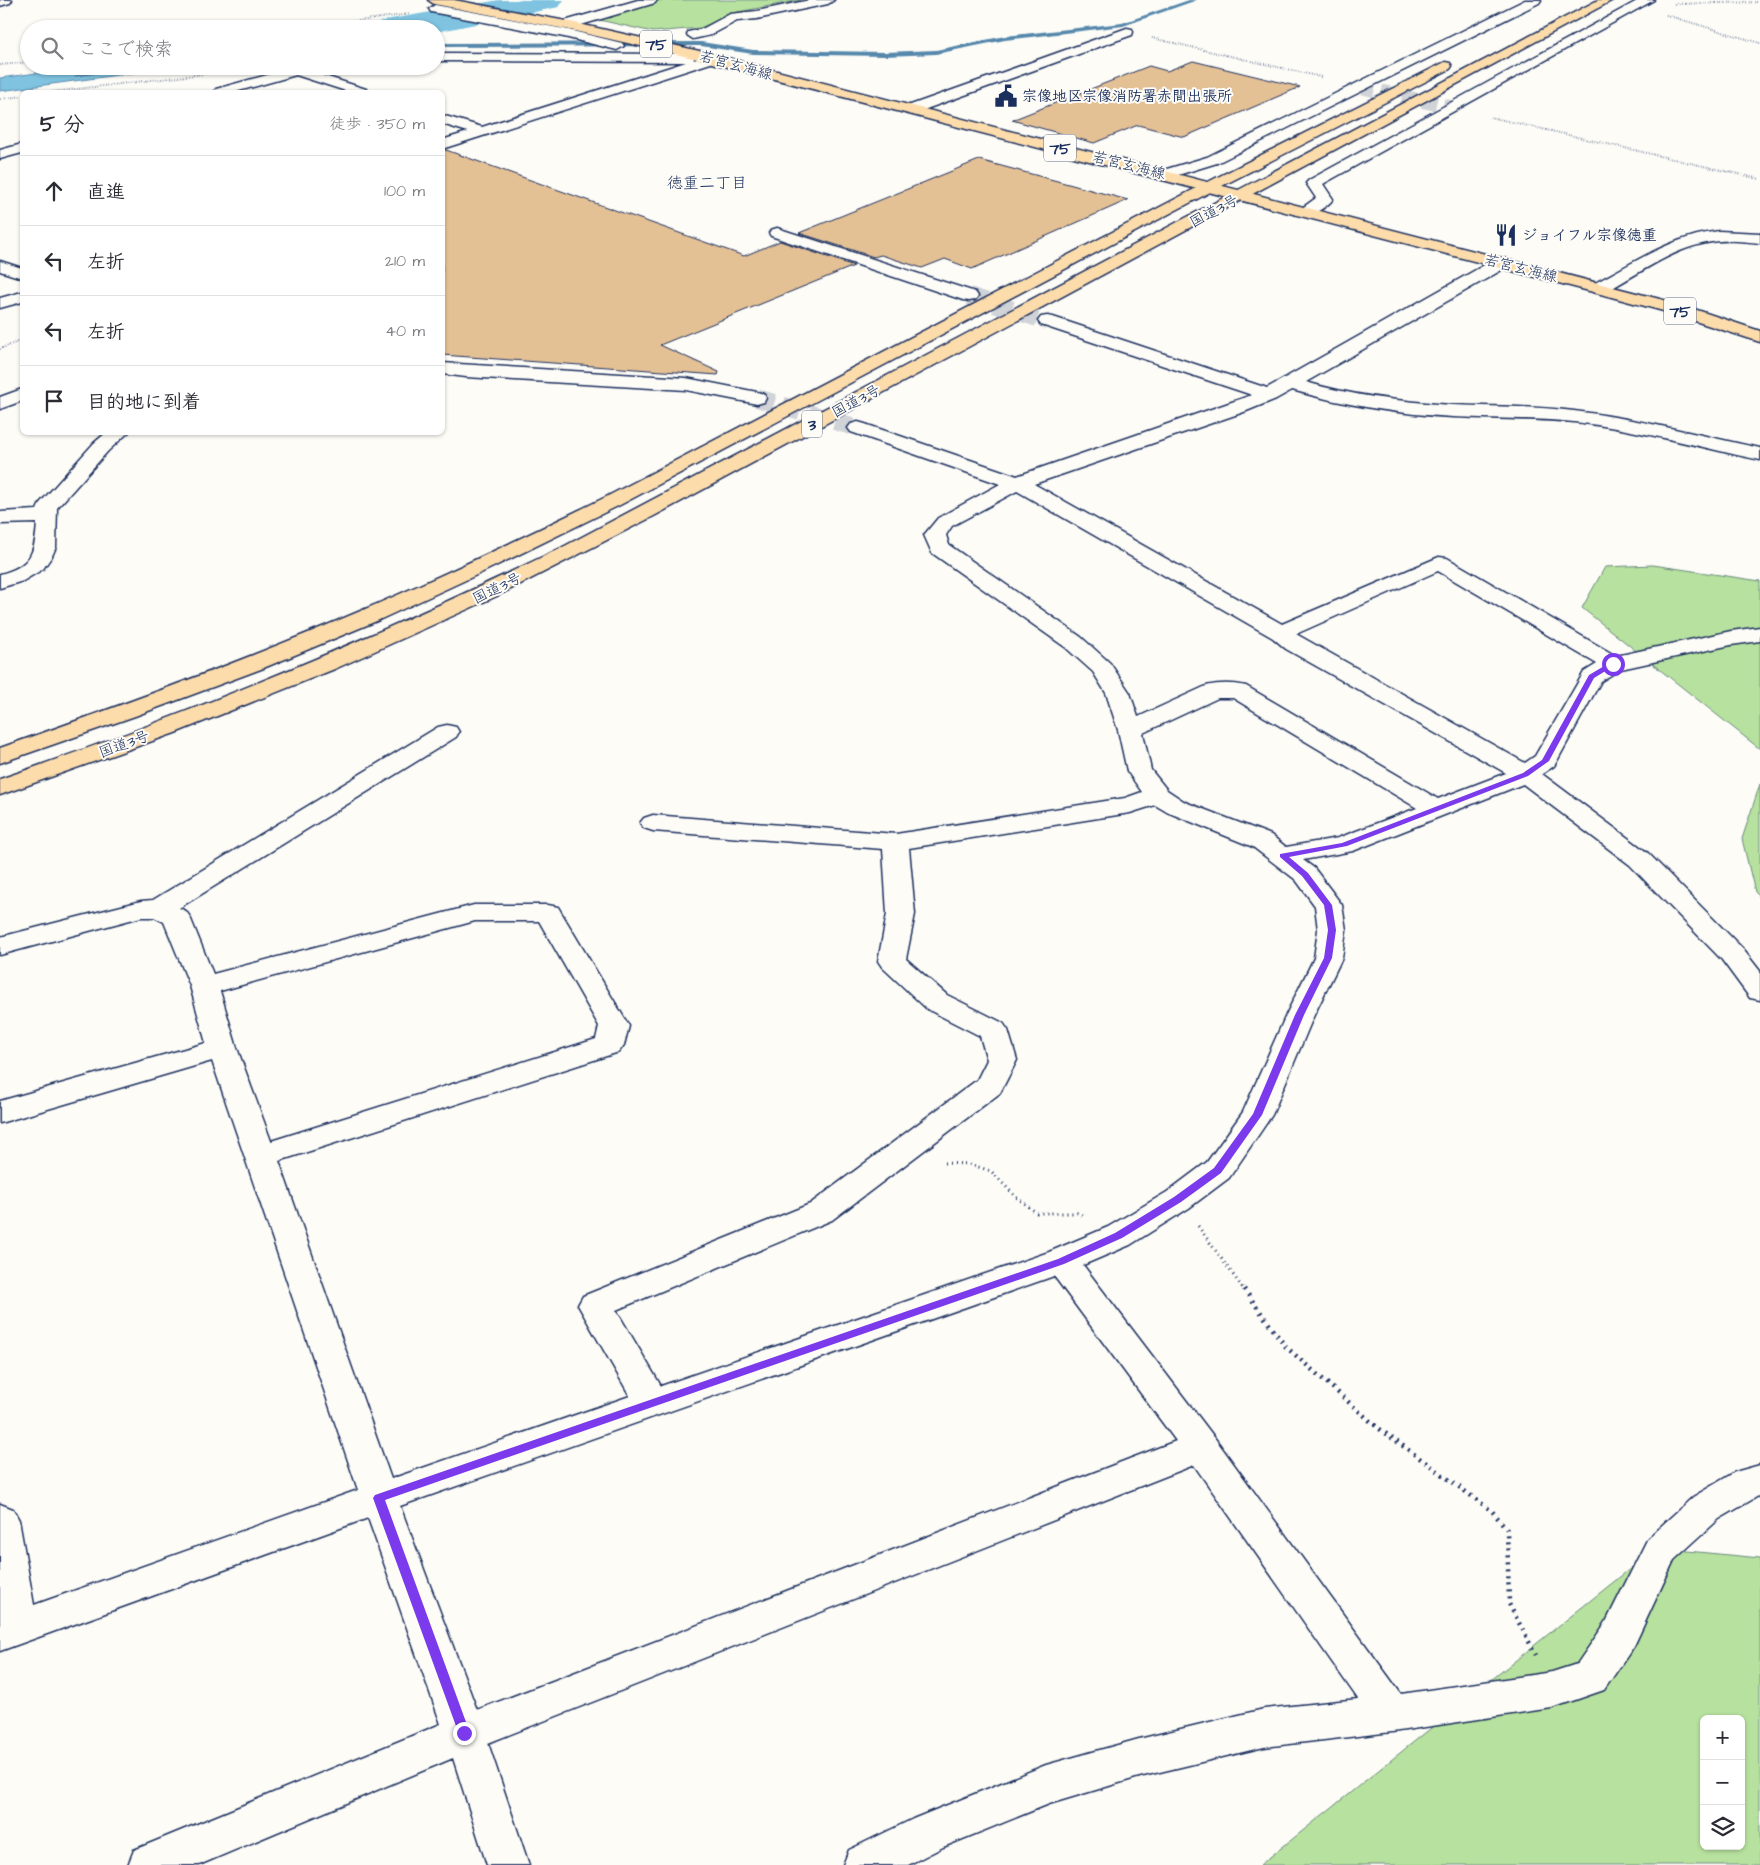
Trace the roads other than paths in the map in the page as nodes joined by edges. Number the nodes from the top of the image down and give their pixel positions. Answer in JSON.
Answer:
{"nodes":[{"id":1,"x":6,"y":0,"type":"edge"},
{"id":2,"x":652,"y":0,"type":"edge"},
{"id":3,"x":827,"y":0,"type":"edge"},
{"id":4,"x":1535,"y":0,"type":"edge"},
{"id":5,"x":1573,"y":0,"type":"edge"},
{"id":6,"x":0,"y":2,"type":"edge"},
{"id":7,"x":1603,"y":2,"type":"edge"},
{"id":8,"x":465,"y":3,"type":"edge"},
{"id":9,"x":1642,"y":3,"type":"edge"},
{"id":10,"x":435,"y":5,"type":"edge"},
{"id":11,"x":570,"y":30,"type":"junction"},
{"id":12,"x":1127,"y":32,"type":"road end"},
{"id":13,"x":693,"y":35,"type":"dead end"},
{"id":14,"x":705,"y":56,"type":"junction"},
{"id":15,"x":445,"y":57,"type":"edge"},
{"id":16,"x":668,"y":58,"type":"junction"},
{"id":17,"x":282,"y":75,"type":"edge"},
{"id":18,"x":308,"y":75,"type":"edge"},
{"id":19,"x":228,"y":90,"type":"edge"},
{"id":20,"x":355,"y":90,"type":"edge"},
{"id":21,"x":910,"y":110,"type":"junction"},
{"id":22,"x":445,"y":121,"type":"edge"},
{"id":23,"x":482,"y":132,"type":"junction"},
{"id":24,"x":445,"y":144,"type":"edge"},
{"id":25,"x":20,"y":149,"type":"edge"},
{"id":26,"x":0,"y":155,"type":"edge"},
{"id":27,"x":1166,"y":174,"type":"junction"},
{"id":28,"x":1211,"y":186,"type":"junction"},
{"id":29,"x":1244,"y":195,"type":"junction"},
{"id":30,"x":1306,"y":211,"type":"junction"},
{"id":31,"x":777,"y":233,"type":"dead end"},
{"id":32,"x":1760,"y":238,"type":"edge"},
{"id":33,"x":1501,"y":263,"type":"junction"},
{"id":34,"x":0,"y":266,"type":"edge"},
{"id":35,"x":20,"y":271,"type":"edge"},
{"id":36,"x":1600,"y":288,"type":"junction"},
{"id":37,"x":969,"y":296,"type":"tunnel mouth"},
{"id":38,"x":20,"y":298,"type":"edge"},
{"id":39,"x":0,"y":303,"type":"edge"},
{"id":40,"x":1047,"y":321,"type":"tunnel mouth"},
{"id":41,"x":1760,"y":337,"type":"edge"},
{"id":42,"x":445,"y":368,"type":"edge"},
{"id":43,"x":1290,"y":383,"type":"junction"},
{"id":44,"x":20,"y":395,"type":"edge"},
{"id":45,"x":1269,"y":395,"type":"junction"},
{"id":46,"x":757,"y":398,"type":"tunnel mouth"},
{"id":47,"x":0,"y":403,"type":"edge"},
{"id":48,"x":858,"y":428,"type":"tunnel mouth"},
{"id":49,"x":116,"y":435,"type":"edge"},
{"id":50,"x":1760,"y":454,"type":"edge"},
{"id":51,"x":1017,"y":483,"type":"junction"},
{"id":52,"x":47,"y":516,"type":"junction"},
{"id":53,"x":0,"y":518,"type":"edge"},
{"id":54,"x":0,"y":581,"type":"edge"},
{"id":55,"x":1281,"y":633,"type":"junction"},
{"id":56,"x":1760,"y":634,"type":"edge"},
{"id":57,"x":1613,"y":664,"type":"junction"},
{"id":58,"x":1130,"y":730,"type":"junction"},
{"id":59,"x":447,"y":732,"type":"dead end"},
{"id":60,"x":0,"y":756,"type":"edge"},
{"id":61,"x":1526,"y":774,"type":"junction"},
{"id":62,"x":0,"y":787,"type":"edge"},
{"id":63,"x":1158,"y":795,"type":"junction"},
{"id":64,"x":1435,"y":808,"type":"junction"},
{"id":65,"x":653,"y":823,"type":"dead end"},
{"id":66,"x":896,"y":842,"type":"junction"},
{"id":67,"x":1283,"y":855,"type":"junction"},
{"id":68,"x":159,"y":908,"type":"junction"},
{"id":69,"x":0,"y":946,"type":"edge"},
{"id":70,"x":204,"y":986,"type":"junction"},
{"id":71,"x":1760,"y":991,"type":"edge"},
{"id":72,"x":222,"y":1048,"type":"junction"},
{"id":73,"x":0,"y":1112,"type":"edge"},
{"id":74,"x":261,"y":1155,"type":"junction"},
{"id":75,"x":1061,"y":1261,"type":"junction"},
{"id":76,"x":652,"y":1402,"type":"junction"},
{"id":77,"x":1201,"y":1447,"type":"junction"},
{"id":78,"x":1760,"y":1480,"type":"edge"},
{"id":79,"x":379,"y":1498,"type":"junction"},
{"id":80,"x":0,"y":1520,"type":"edge"},
{"id":81,"x":10,"y":1630,"type":"edge"},
{"id":82,"x":1392,"y":1714,"type":"junction"},
{"id":83,"x":464,"y":1733,"type":"junction"},
{"id":84,"x":149,"y":1865,"type":"edge"},
{"id":85,"x":508,"y":1865,"type":"edge"},
{"id":86,"x":864,"y":1865,"type":"edge"}],
"edges":[{"from":1,"to":6,"type":"street"},
{"from":2,"to":11,"type":"street"},
{"from":3,"to":13,"type":"street"},
{"from":4,"to":27,"type":"street"},
{"from":5,"to":28,"type":"main road","name":"国道3号","number":"3"},
{"from":7,"to":29,"type":"main road","name":"国道3号","number":"3"},
{"from":8,"to":10,"type":"street"},
{"from":8,"to":11,"type":"main road","name":"若宮玄海線","number":"75"},
{"from":9,"to":30,"type":"street"},
{"from":10,"to":11,"type":"street"},
{"from":11,"to":14,"type":"main road","name":"若宮玄海線","number":"75"},
{"from":11,"to":16,"type":"street"},
{"from":12,"to":21,"type":"street"},
{"from":14,"to":16,"type":"street"},
{"from":14,"to":21,"type":"main road","name":"若宮玄海線","number":"75"},
{"from":14,"to":23,"type":"street"},
{"from":15,"to":16,"type":"street"},
{"from":17,"to":19,"type":"street"},
{"from":18,"to":20,"type":"street"},
{"from":21,"to":27,"type":"main road","name":"若宮玄海線","number":"75"},
{"from":22,"to":23,"type":"street"},
{"from":23,"to":24,"type":"street"},
{"from":25,"to":26,"type":"street"},
{"from":27,"to":28,"type":"main road","name":"若宮玄海線","number":"75"},
{"from":28,"to":29,"type":"main road","name":"若宮玄海線","number":"75"},
{"from":28,"to":60,"type":"main road","name":"国道3号","number":"3"},
{"from":29,"to":30,"type":"main road","name":"若宮玄海線","number":"75"},
{"from":29,"to":62,"type":"main road","name":"国道3号","number":"3"},
{"from":30,"to":33,"type":"main road","name":"若宮玄海線","number":"75"},
{"from":31,"to":37,"type":"street"},
{"from":32,"to":36,"type":"street"},
{"from":33,"to":36,"type":"main road","name":"若宮玄海線","number":"75"},
{"from":33,"to":43,"type":"street"},
{"from":34,"to":35,"type":"street"},
{"from":36,"to":41,"type":"main road","name":"若宮玄海線","number":"75"},
{"from":38,"to":39,"type":"street"},
{"from":40,"to":45,"type":"street"},
{"from":42,"to":46,"type":"street"},
{"from":43,"to":45,"type":"street"},
{"from":43,"to":50,"type":"street"},
{"from":44,"to":47,"type":"street"},
{"from":45,"to":51,"type":"street"},
{"from":48,"to":51,"type":"street"},
{"from":49,"to":52,"type":"street"},
{"from":51,"to":55,"type":"street"},
{"from":51,"to":58,"type":"street"},
{"from":52,"to":53,"type":"street"},
{"from":52,"to":54,"type":"street"},
{"from":55,"to":57,"type":"street"},
{"from":55,"to":61,"type":"street"},
{"from":56,"to":57,"type":"street"},
{"from":57,"to":61,"type":"street"},
{"from":58,"to":63,"type":"street"},
{"from":58,"to":64,"type":"street"},
{"from":59,"to":68,"type":"street"},
{"from":61,"to":64,"type":"street"},
{"from":61,"to":71,"type":"street"},
{"from":63,"to":66,"type":"street"},
{"from":63,"to":67,"type":"street"},
{"from":64,"to":67,"type":"street"},
{"from":65,"to":66,"type":"street"},
{"from":66,"to":76,"type":"street"},
{"from":67,"to":75,"type":"street"},
{"from":68,"to":69,"type":"street"},
{"from":68,"to":70,"type":"street"},
{"from":70,"to":72,"type":"street"},
{"from":70,"to":74,"type":"street"},
{"from":72,"to":73,"type":"street"},
{"from":72,"to":74,"type":"street"},
{"from":74,"to":79,"type":"street"},
{"from":75,"to":76,"type":"street"},
{"from":75,"to":77,"type":"street"},
{"from":76,"to":79,"type":"street"},
{"from":77,"to":82,"type":"street"},
{"from":77,"to":83,"type":"street"},
{"from":78,"to":82,"type":"street"},
{"from":79,"to":81,"type":"street"},
{"from":79,"to":83,"type":"street"},
{"from":80,"to":81,"type":"street"},
{"from":82,"to":86,"type":"street"},
{"from":83,"to":84,"type":"street"},
{"from":83,"to":85,"type":"street"}]}
